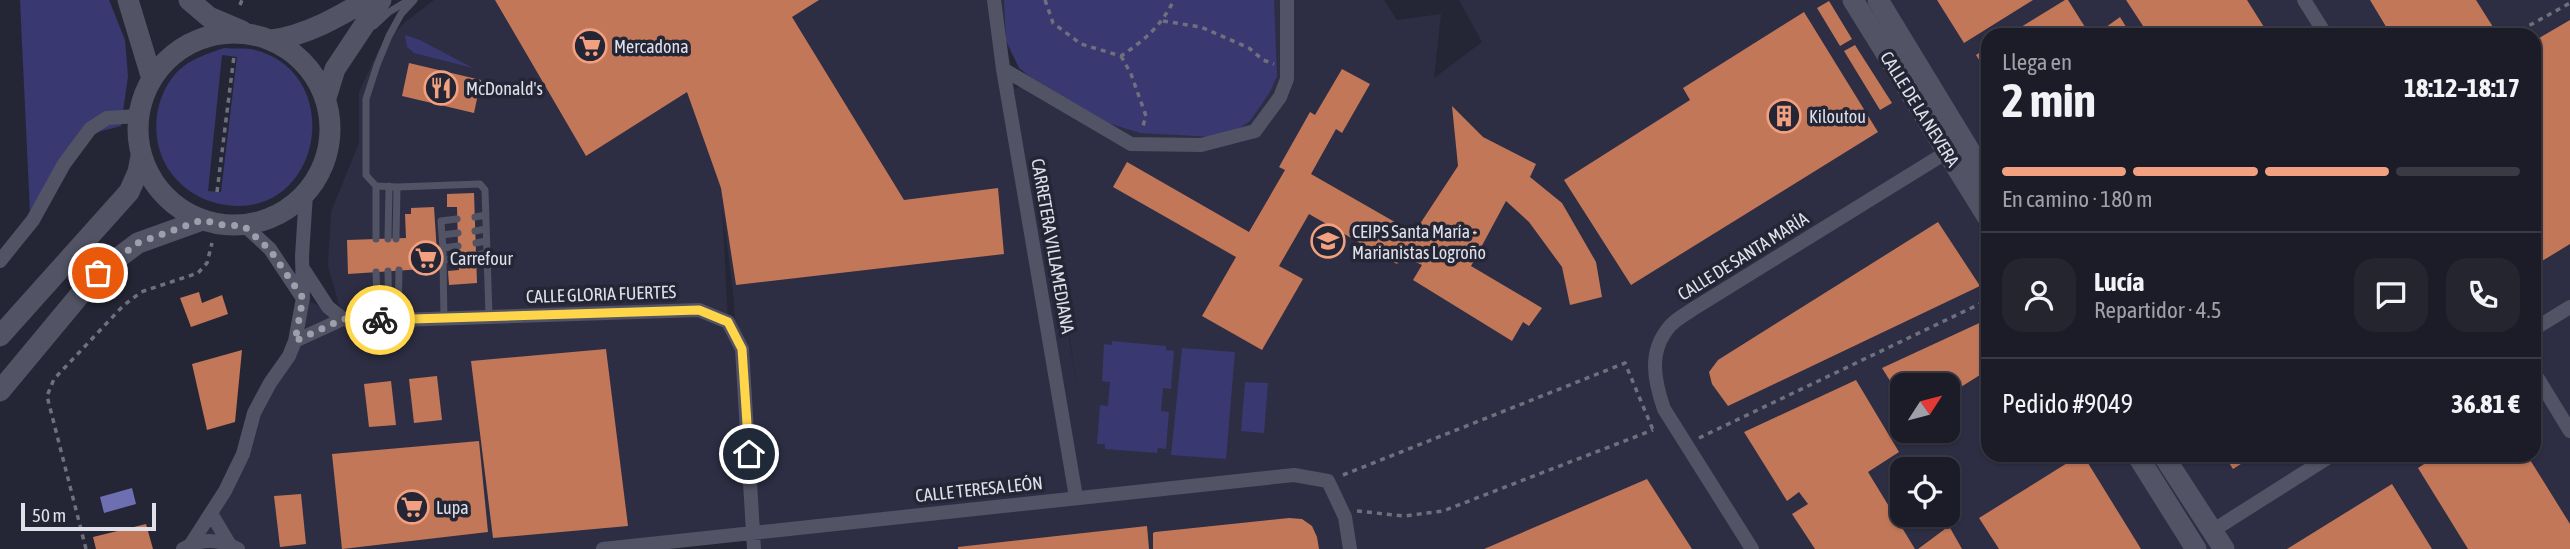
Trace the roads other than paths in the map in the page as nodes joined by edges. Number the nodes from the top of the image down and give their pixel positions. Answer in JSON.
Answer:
{"nodes":[{"id":1,"x":128,"y":0,"type":"edge"},
{"id":2,"x":189,"y":0,"type":"edge"},
{"id":3,"x":367,"y":0,"type":"edge"},
{"id":4,"x":381,"y":0,"type":"edge"},
{"id":5,"x":409,"y":0,"type":"edge"},
{"id":6,"x":414,"y":0,"type":"edge"},
{"id":7,"x":994,"y":0,"type":"edge"},
{"id":8,"x":1287,"y":0,"type":"edge"},
{"id":9,"x":1853,"y":0,"type":"edge"},
{"id":10,"x":1878,"y":0,"type":"edge"},
{"id":11,"x":2304,"y":0,"type":"edge"},
{"id":12,"x":2322,"y":28,"type":"edge"},
{"id":13,"x":247,"y":34,"type":"junction"},
{"id":14,"x":272,"y":40,"type":"junction"},
{"id":15,"x":345,"y":53,"type":"junction"},
{"id":16,"x":1003,"y":69,"type":"junction"},
{"id":17,"x":152,"y":79,"type":"junction"},
{"id":18,"x":326,"y":97,"type":"junction"},
{"id":19,"x":139,"y":116,"type":"junction"},
{"id":20,"x":1947,"y":152,"type":"junction"},
{"id":21,"x":141,"y":156,"type":"junction"},
{"id":22,"x":1981,"y":169,"type":"edge"},
{"id":23,"x":376,"y":186,"type":"junction"},
{"id":24,"x":393,"y":187,"type":"junction"},
{"id":25,"x":306,"y":194,"type":"junction"},
{"id":26,"x":1981,"y":207,"type":"edge"},
{"id":27,"x":486,"y":215,"type":"junction"},
{"id":28,"x":475,"y":217,"type":"dead end"},
{"id":29,"x":457,"y":219,"type":"dead end"},
{"id":30,"x":202,"y":220,"type":"junction"},
{"id":31,"x":244,"y":226,"type":"junction"},
{"id":32,"x":486,"y":229,"type":"junction"},
{"id":33,"x":475,"y":231,"type":"dead end"},
{"id":34,"x":458,"y":233,"type":"dead end"},
{"id":35,"x":442,"y":235,"type":"junction"},
{"id":36,"x":376,"y":239,"type":"dead end"},
{"id":37,"x":392,"y":239,"type":"dead end"},
{"id":38,"x":486,"y":241,"type":"junction"},
{"id":39,"x":476,"y":243,"type":"dead end"},
{"id":40,"x":458,"y":246,"type":"dead end"},
{"id":41,"x":443,"y":248,"type":"junction"},
{"id":42,"x":487,"y":253,"type":"junction"},
{"id":43,"x":477,"y":255,"type":"dead end"},
{"id":44,"x":458,"y":258,"type":"dead end"},
{"id":45,"x":443,"y":260,"type":"junction"},
{"id":46,"x":0,"y":261,"type":"edge"},
{"id":47,"x":304,"y":270,"type":"junction"},
{"id":48,"x":399,"y":270,"type":"dead end"},
{"id":49,"x":388,"y":271,"type":"dead end"},
{"id":50,"x":376,"y":272,"type":"dead end"},
{"id":51,"x":303,"y":298,"type":"junction"},
{"id":52,"x":2570,"y":307,"type":"edge"},
{"id":53,"x":489,"y":317,"type":"junction"},
{"id":54,"x":343,"y":319,"type":"junction"},
{"id":55,"x":444,"y":319,"type":"junction"},
{"id":56,"x":388,"y":320,"type":"junction"},
{"id":57,"x":2541,"y":325,"type":"edge"},
{"id":58,"x":0,"y":337,"type":"edge"},
{"id":59,"x":295,"y":341,"type":"junction"},
{"id":60,"x":2541,"y":383,"type":"edge"},
{"id":61,"x":0,"y":391,"type":"edge"},
{"id":62,"x":2570,"y":430,"type":"edge"},
{"id":63,"x":2141,"y":462,"type":"edge"},
{"id":64,"x":2168,"y":462,"type":"edge"},
{"id":65,"x":2323,"y":462,"type":"edge"},
{"id":66,"x":1076,"y":497,"type":"junction"},
{"id":67,"x":212,"y":514,"type":"junction"},
{"id":68,"x":754,"y":533,"type":"junction"},
{"id":69,"x":2218,"y":540,"type":"edge"},
{"id":70,"x":187,"y":546,"type":"edge"},
{"id":71,"x":234,"y":547,"type":"edge"},
{"id":72,"x":603,"y":549,"type":"edge"},
{"id":73,"x":754,"y":549,"type":"edge"},
{"id":74,"x":1350,"y":549,"type":"edge"},
{"id":75,"x":1752,"y":549,"type":"edge"},
{"id":76,"x":2196,"y":549,"type":"edge"}],
"edges":[{"from":1,"to":17,"type":"main road"},
{"from":2,"to":13,"type":"main road"},
{"from":3,"to":14,"type":"main road"},
{"from":4,"to":15,"type":"main road"},
{"from":5,"to":15,"type":"lane"},
{"from":6,"to":23,"type":"lane"},
{"from":7,"to":16,"type":"street","name":"CARRETERA VILLAMEDIANA"},
{"from":8,"to":16,"type":"street"},
{"from":9,"to":20,"type":"main road","name":"CALLE DE LA NEVERA"},
{"from":10,"to":22,"type":"main road","name":"CALLE DE LA NEVERA"},
{"from":11,"to":12,"type":"street"},
{"from":13,"to":14,"type":"main road"},
{"from":13,"to":17,"type":"main road"},
{"from":14,"to":18,"type":"main road"},
{"from":15,"to":18,"type":"main road"},
{"from":16,"to":66,"type":"street","name":"CARRETERA VILLAMEDIANA"},
{"from":17,"to":19,"type":"main road"},
{"from":18,"to":25,"type":"main road"},
{"from":19,"to":21,"type":"main road"},
{"from":19,"to":46,"type":"street"},
{"from":20,"to":26,"type":"main road","name":"CALLE DE LA NEVERA"},
{"from":20,"to":75,"type":"street","name":"CALLE DE SANTA MARÍA"},
{"from":21,"to":30,"type":"main road"},
{"from":21,"to":58,"type":"main road"},
{"from":23,"to":24,"type":"lane"},
{"from":23,"to":36,"type":"lane"},
{"from":24,"to":27,"type":"lane"},
{"from":24,"to":37,"type":"lane"},
{"from":25,"to":31,"type":"main road"},
{"from":25,"to":47,"type":"street"},
{"from":27,"to":28,"type":"lane"},
{"from":27,"to":32,"type":"lane"},
{"from":29,"to":35,"type":"lane"},
{"from":30,"to":31,"type":"main road"},
{"from":30,"to":61,"type":"main road"},
{"from":31,"to":51,"type":"street"},
{"from":32,"to":33,"type":"lane"},
{"from":32,"to":38,"type":"lane"},
{"from":34,"to":35,"type":"lane"},
{"from":35,"to":41,"type":"lane"},
{"from":38,"to":39,"type":"lane"},
{"from":38,"to":42,"type":"lane"},
{"from":40,"to":41,"type":"lane"},
{"from":41,"to":45,"type":"lane"},
{"from":42,"to":43,"type":"lane"},
{"from":42,"to":53,"type":"lane"},
{"from":44,"to":45,"type":"lane"},
{"from":45,"to":55,"type":"lane"},
{"from":47,"to":51,"type":"street"},
{"from":47,"to":54,"type":"street"},
{"from":48,"to":56,"type":"lane"},
{"from":49,"to":56,"type":"lane"},
{"from":50,"to":56,"type":"lane"},
{"from":51,"to":59,"type":"street"},
{"from":52,"to":57,"type":"street"},
{"from":53,"to":55,"type":"street","name":"CALLE GLORIA FUERTES"},
{"from":53,"to":68,"type":"street","name":"CALLE GLORIA FUERTES"},
{"from":54,"to":56,"type":"street","name":"CALLE GLORIA FUERTES"},
{"from":54,"to":59,"type":"street"},
{"from":55,"to":56,"type":"street","name":"CALLE GLORIA FUERTES"},
{"from":59,"to":67,"type":"street"},
{"from":60,"to":62,"type":"street"},
{"from":63,"to":76,"type":"main road"},
{"from":64,"to":69,"type":"main road"},
{"from":65,"to":69,"type":"street"},
{"from":66,"to":68,"type":"street","name":"CALLE TERESA LEÓN"},
{"from":66,"to":74,"type":"street","name":"CALLE TERESA LEÓN"},
{"from":67,"to":70,"type":"street"},
{"from":67,"to":71,"type":"street"},
{"from":68,"to":72,"type":"street","name":"CALLE TERESA LEÓN"},
{"from":68,"to":73,"type":"street","name":"CALLE GLORIA FUERTES"},
{"from":70,"to":71,"type":"street"}]}
